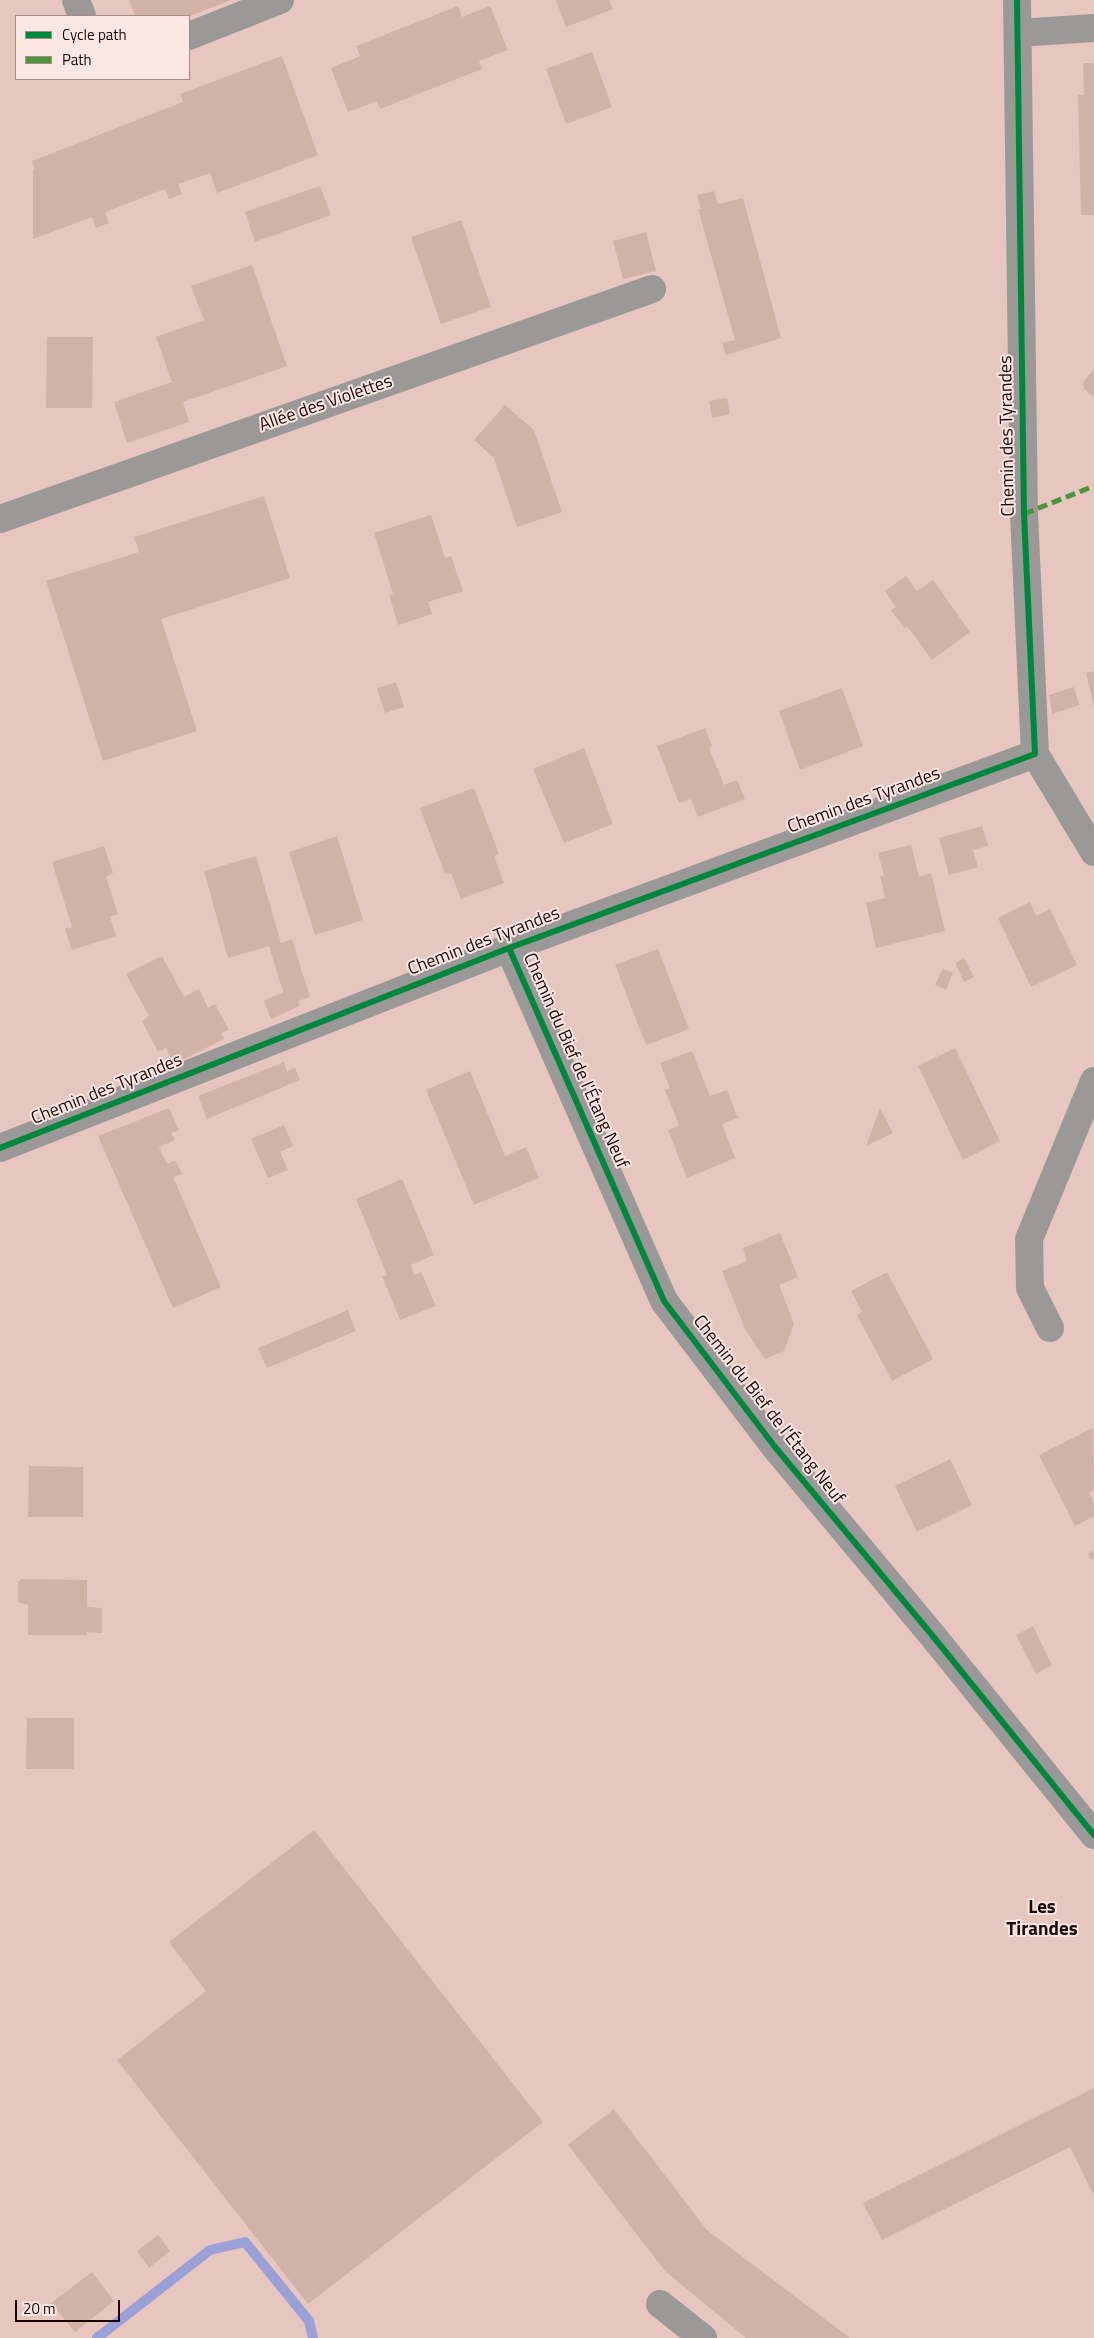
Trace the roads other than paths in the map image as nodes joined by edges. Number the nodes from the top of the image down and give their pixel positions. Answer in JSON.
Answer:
{"nodes":[{"id":1,"x":76,"y":0,"type":"edge"},
{"id":2,"x":280,"y":0,"type":"edge"},
{"id":3,"x":1017,"y":0,"type":"edge"},
{"id":4,"x":82,"y":15,"type":"edge"},
{"id":5,"x":1094,"y":28,"type":"edge"},
{"id":6,"x":1018,"y":33,"type":"junction"},
{"id":7,"x":190,"y":36,"type":"edge"},
{"id":8,"x":652,"y":289,"type":"dead end"},
{"id":9,"x":0,"y":519,"type":"edge"},
{"id":10,"x":1035,"y":754,"type":"junction"},
{"id":11,"x":1094,"y":852,"type":"edge"},
{"id":12,"x":508,"y":948,"type":"junction"},
{"id":13,"x":1094,"y":1081,"type":"edge"},
{"id":14,"x":0,"y":1148,"type":"edge"},
{"id":15,"x":1050,"y":1328,"type":"dead end"},
{"id":16,"x":1094,"y":1835,"type":"edge"},
{"id":17,"x":660,"y":2304,"type":"dead end"},
{"id":18,"x":703,"y":2338,"type":"edge"}],
"edges":[{"from":1,"to":4,"type":"street"},
{"from":2,"to":7,"type":"street"},
{"from":3,"to":6,"type":"street","name":"Chemin des Tyrandes"},
{"from":5,"to":6,"type":"street"},
{"from":6,"to":10,"type":"street","name":"Chemin des Tyrandes"},
{"from":8,"to":9,"type":"street","name":"Allée des Violettes"},
{"from":10,"to":11,"type":"street"},
{"from":10,"to":12,"type":"street","name":"Chemin des Tyrandes"},
{"from":12,"to":14,"type":"street","name":"Chemin des Tyrandes"},
{"from":12,"to":16,"type":"street","name":"Chemin du Bief de l'Étang Neuf"},
{"from":13,"to":15,"type":"street"},
{"from":17,"to":18,"type":"street"}]}
